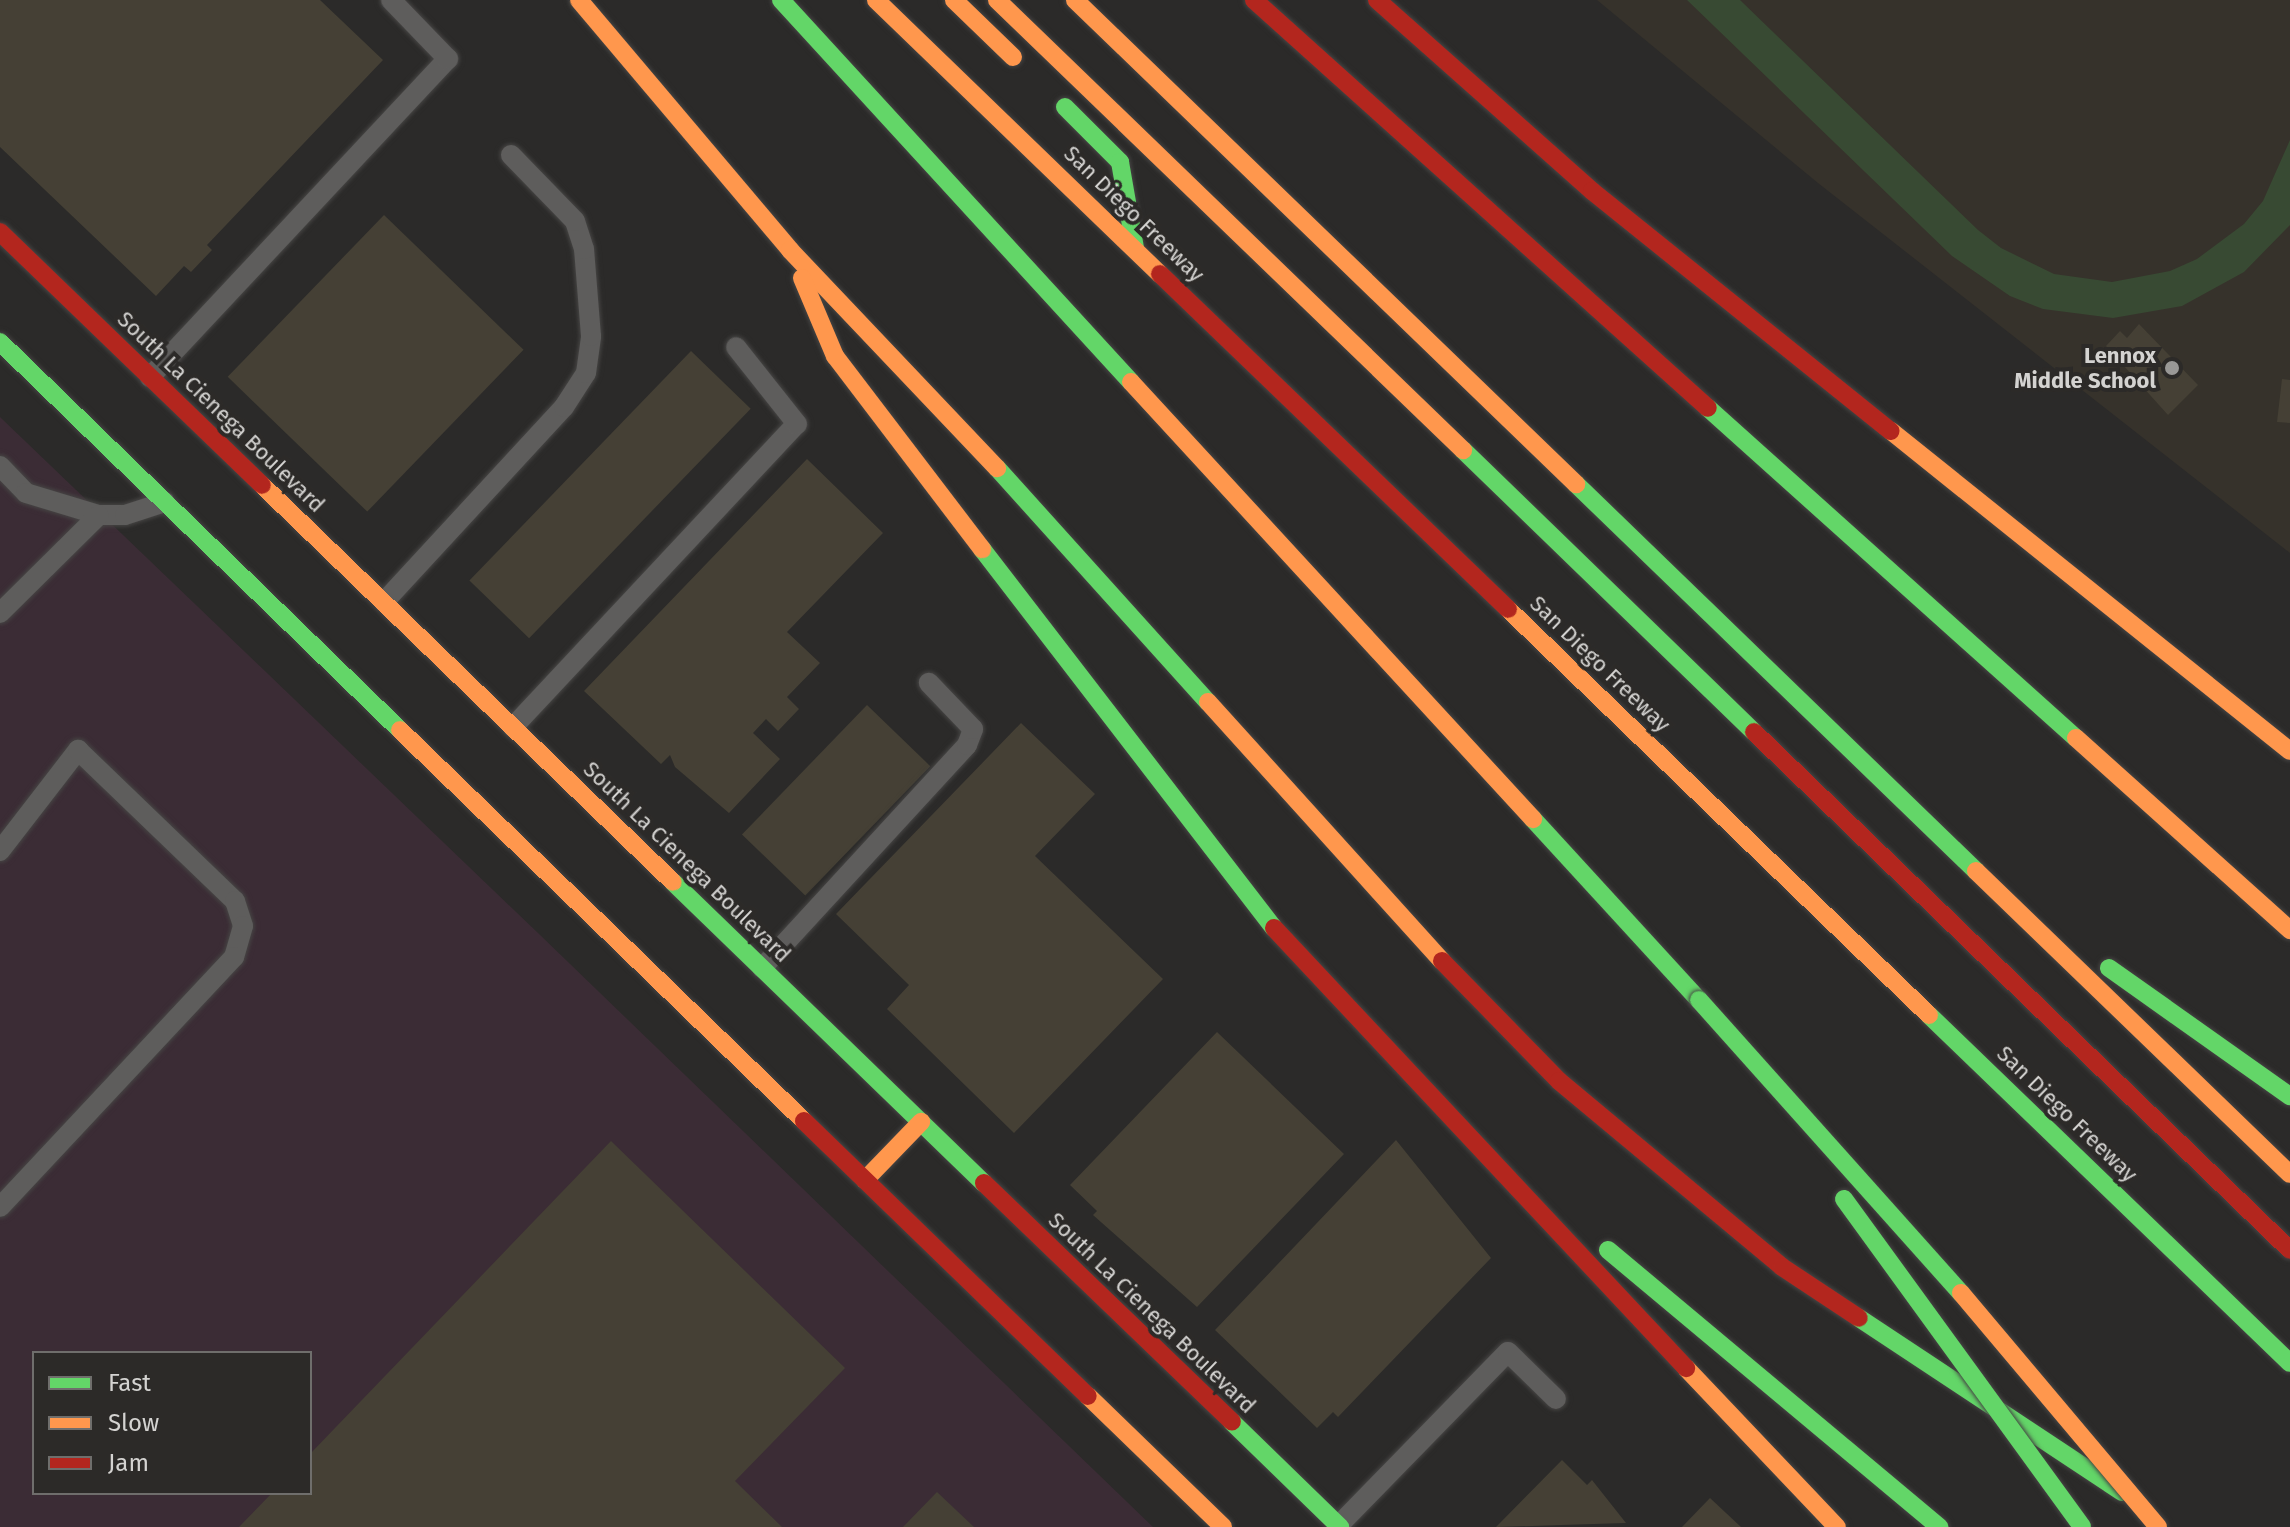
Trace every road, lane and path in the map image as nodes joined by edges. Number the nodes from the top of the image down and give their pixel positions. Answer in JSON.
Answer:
{"nodes":[{"id":1,"x":391,"y":0,"type":"edge"},
{"id":2,"x":579,"y":0,"type":"edge"},
{"id":3,"x":781,"y":0,"type":"edge"},
{"id":4,"x":876,"y":0,"type":"edge"},
{"id":5,"x":954,"y":0,"type":"edge"},
{"id":6,"x":997,"y":0,"type":"edge"},
{"id":7,"x":1075,"y":0,"type":"edge"},
{"id":8,"x":1254,"y":0,"type":"edge"},
{"id":9,"x":1377,"y":0,"type":"edge"},
{"id":10,"x":1028,"y":71,"type":"dead end"},
{"id":11,"x":1049,"y":91,"type":"dead end"},
{"id":12,"x":511,"y":155,"type":"dead end"},
{"id":13,"x":0,"y":232,"type":"edge"},
{"id":14,"x":1135,"y":248,"type":"junction"},
{"id":15,"x":790,"y":250,"type":"junction"},
{"id":16,"x":0,"y":342,"type":"edge"},
{"id":17,"x":736,"y":347,"type":"dead end"},
{"id":18,"x":150,"y":377,"type":"junction"},
{"id":19,"x":0,"y":466,"type":"edge"},
{"id":20,"x":165,"y":502,"type":"junction"},
{"id":21,"x":99,"y":515,"type":"junction"},
{"id":22,"x":384,"y":602,"type":"junction"},
{"id":23,"x":0,"y":613,"type":"edge"},
{"id":24,"x":929,"y":683,"type":"dead end"},
{"id":25,"x":513,"y":727,"type":"junction"},
{"id":26,"x":2290,"y":751,"type":"edge"},
{"id":27,"x":0,"y":851,"type":"edge"},
{"id":28,"x":1997,"y":889,"type":"junction"},
{"id":29,"x":2290,"y":930,"type":"edge"},
{"id":30,"x":762,"y":968,"type":"junction"},
{"id":31,"x":1699,"y":1000,"type":"junction"},
{"id":32,"x":2290,"y":1096,"type":"edge"},
{"id":33,"x":1453,"y":1120,"type":"junction"},
{"id":34,"x":921,"y":1122,"type":"junction"},
{"id":35,"x":2290,"y":1174,"type":"edge"},
{"id":36,"x":865,"y":1180,"type":"junction"},
{"id":37,"x":0,"y":1207,"type":"edge"},
{"id":38,"x":2290,"y":1250,"type":"edge"},
{"id":39,"x":2290,"y":1363,"type":"edge"},
{"id":40,"x":1556,"y":1399,"type":"dead end"},
{"id":41,"x":1339,"y":1526,"type":"edge"},
{"id":42,"x":1223,"y":1527,"type":"edge"},
{"id":43,"x":1837,"y":1527,"type":"edge"},
{"id":44,"x":1939,"y":1527,"type":"edge"},
{"id":45,"x":2082,"y":1527,"type":"edge"},
{"id":46,"x":2158,"y":1527,"type":"edge"},
{"id":47,"x":2175,"y":1527,"type":"edge"}],
"edges":[{"from":1,"to":18,"type":"lane"},
{"from":2,"to":15,"type":"main road"},
{"from":3,"to":31,"type":"main road"},
{"from":4,"to":14,"type":"main road","name":"San Diego Freeway"},
{"from":5,"to":10,"type":"main road"},
{"from":6,"to":38,"type":"main road"},
{"from":7,"to":28,"type":"main road"},
{"from":8,"to":29,"type":"main road"},
{"from":9,"to":26,"type":"main road"},
{"from":11,"to":14,"type":"main road"},
{"from":12,"to":22,"type":"lane"},
{"from":13,"to":18,"type":"main road","name":"South La Cienega Boulevard"},
{"from":14,"to":39,"type":"main road","name":"San Diego Freeway"},
{"from":15,"to":33,"type":"main road"},
{"from":15,"to":47,"type":"main road"},
{"from":16,"to":20,"type":"main road"},
{"from":17,"to":25,"type":"lane"},
{"from":18,"to":22,"type":"main road","name":"South La Cienega Boulevard"},
{"from":19,"to":21,"type":"lane"},
{"from":20,"to":21,"type":"lane"},
{"from":20,"to":36,"type":"main road"},
{"from":21,"to":23,"type":"lane"},
{"from":22,"to":25,"type":"main road","name":"South La Cienega Boulevard"},
{"from":24,"to":30,"type":"lane"},
{"from":25,"to":30,"type":"main road","name":"South La Cienega Boulevard"},
{"from":27,"to":37,"type":"lane"},
{"from":28,"to":32,"type":"main road"},
{"from":28,"to":35,"type":"main road"},
{"from":30,"to":34,"type":"main road","name":"South La Cienega Boulevard"},
{"from":31,"to":45,"type":"main road","bridge":true},
{"from":31,"to":46,"type":"main road","bridge":true},
{"from":33,"to":43,"type":"main road"},
{"from":33,"to":44,"type":"main road"},
{"from":34,"to":36,"type":"main road"},
{"from":34,"to":41,"type":"main road","name":"South La Cienega Boulevard"},
{"from":36,"to":42,"type":"main road"},
{"from":40,"to":41,"type":"lane"}]}
